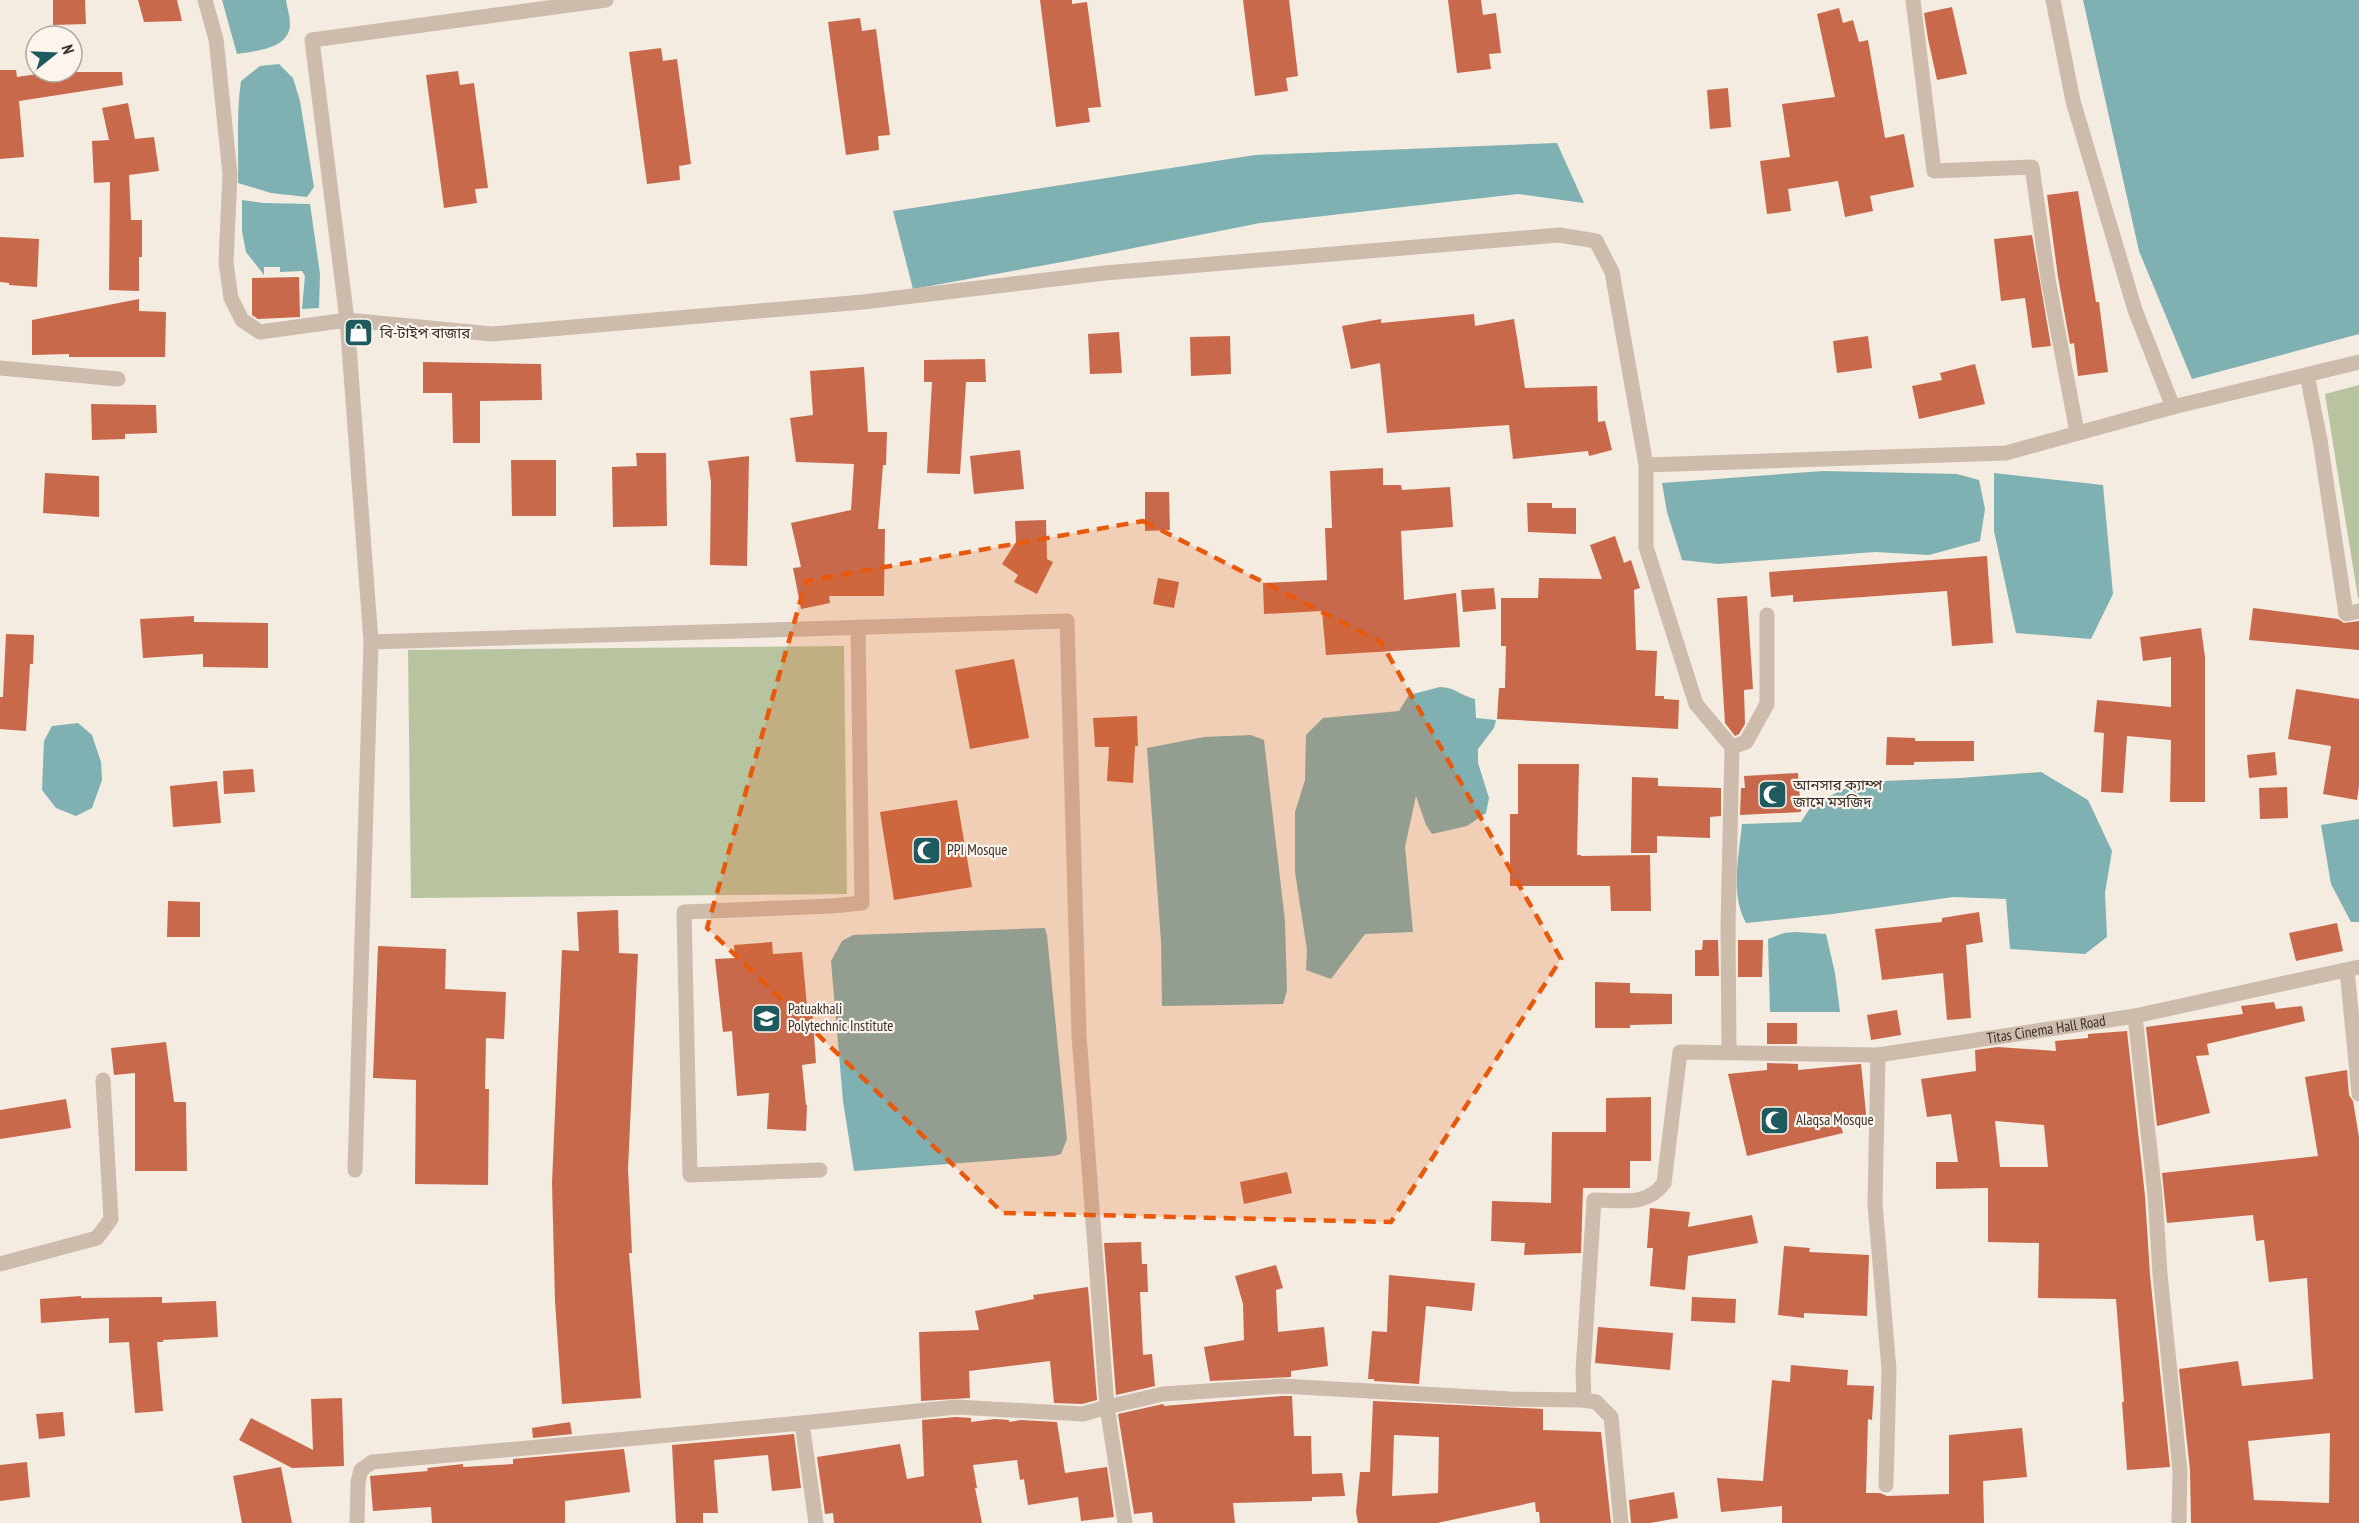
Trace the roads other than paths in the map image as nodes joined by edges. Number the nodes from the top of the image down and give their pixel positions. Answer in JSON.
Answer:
{"nodes":[{"id":1,"x":205,"y":0,"type":"edge"},
{"id":2,"x":606,"y":0,"type":"edge"},
{"id":3,"x":1912,"y":0,"type":"edge"},
{"id":4,"x":2053,"y":0,"type":"edge"},
{"id":5,"x":347,"y":320,"type":"junction"},
{"id":6,"x":2359,"y":362,"type":"edge"},
{"id":7,"x":0,"y":368,"type":"edge"},
{"id":8,"x":2307,"y":375,"type":"junction"},
{"id":9,"x":118,"y":379,"type":"dead end"},
{"id":10,"x":2173,"y":407,"type":"junction"},
{"id":11,"x":2077,"y":432,"type":"junction"},
{"id":12,"x":1647,"y":465,"type":"junction"},
{"id":13,"x":2359,"y":611,"type":"edge"},
{"id":14,"x":1767,"y":615,"type":"dead end"},
{"id":15,"x":858,"y":627,"type":"junction"},
{"id":16,"x":371,"y":642,"type":"junction"},
{"id":17,"x":1732,"y":747,"type":"junction"},
{"id":18,"x":2353,"y":969,"type":"edge"},
{"id":19,"x":2135,"y":1016,"type":"junction"},
{"id":20,"x":1729,"y":1053,"type":"junction"},
{"id":21,"x":1878,"y":1055,"type":"junction"},
{"id":22,"x":103,"y":1080,"type":"dead end"},
{"id":23,"x":2359,"y":1094,"type":"edge"},
{"id":24,"x":355,"y":1170,"type":"dead end"},
{"id":25,"x":820,"y":1170,"type":"dead end"},
{"id":26,"x":0,"y":1264,"type":"edge"},
{"id":27,"x":1584,"y":1400,"type":"junction"},
{"id":28,"x":1107,"y":1407,"type":"junction"},
{"id":29,"x":802,"y":1423,"type":"junction"},
{"id":30,"x":1886,"y":1485,"type":"dead end"},
{"id":31,"x":357,"y":1523,"type":"edge"},
{"id":32,"x":816,"y":1523,"type":"edge"},
{"id":33,"x":1125,"y":1523,"type":"edge"},
{"id":34,"x":1621,"y":1523,"type":"edge"},
{"id":35,"x":2179,"y":1523,"type":"edge"}],
"edges":[{"from":1,"to":5,"type":"street"},
{"from":2,"to":5,"type":"street"},
{"from":3,"to":11,"type":"street"},
{"from":4,"to":10,"type":"street"},
{"from":5,"to":12,"type":"street"},
{"from":5,"to":16,"type":"street"},
{"from":6,"to":8,"type":"street"},
{"from":7,"to":9,"type":"street"},
{"from":8,"to":10,"type":"street"},
{"from":8,"to":13,"type":"street"},
{"from":10,"to":11,"type":"street"},
{"from":11,"to":12,"type":"street"},
{"from":12,"to":17,"type":"street"},
{"from":14,"to":17,"type":"street"},
{"from":15,"to":16,"type":"street"},
{"from":15,"to":25,"type":"street"},
{"from":15,"to":28,"type":"street"},
{"from":16,"to":24,"type":"street"},
{"from":17,"to":20,"type":"street"},
{"from":18,"to":19,"type":"street","name":"Titas Cinema Hall Road"},
{"from":18,"to":23,"type":"street"},
{"from":19,"to":21,"type":"street","name":"Titas Cinema Hall Road"},
{"from":19,"to":35,"type":"street"},
{"from":20,"to":21,"type":"street","name":"Titas Cinema Hall Road"},
{"from":20,"to":27,"type":"street","name":"Titas Cinema Hall Road"},
{"from":21,"to":30,"type":"street"},
{"from":22,"to":26,"type":"street"},
{"from":27,"to":28,"type":"street"},
{"from":27,"to":34,"type":"street"},
{"from":28,"to":29,"type":"street"},
{"from":28,"to":33,"type":"street"},
{"from":29,"to":31,"type":"street"},
{"from":29,"to":32,"type":"street"}]}
